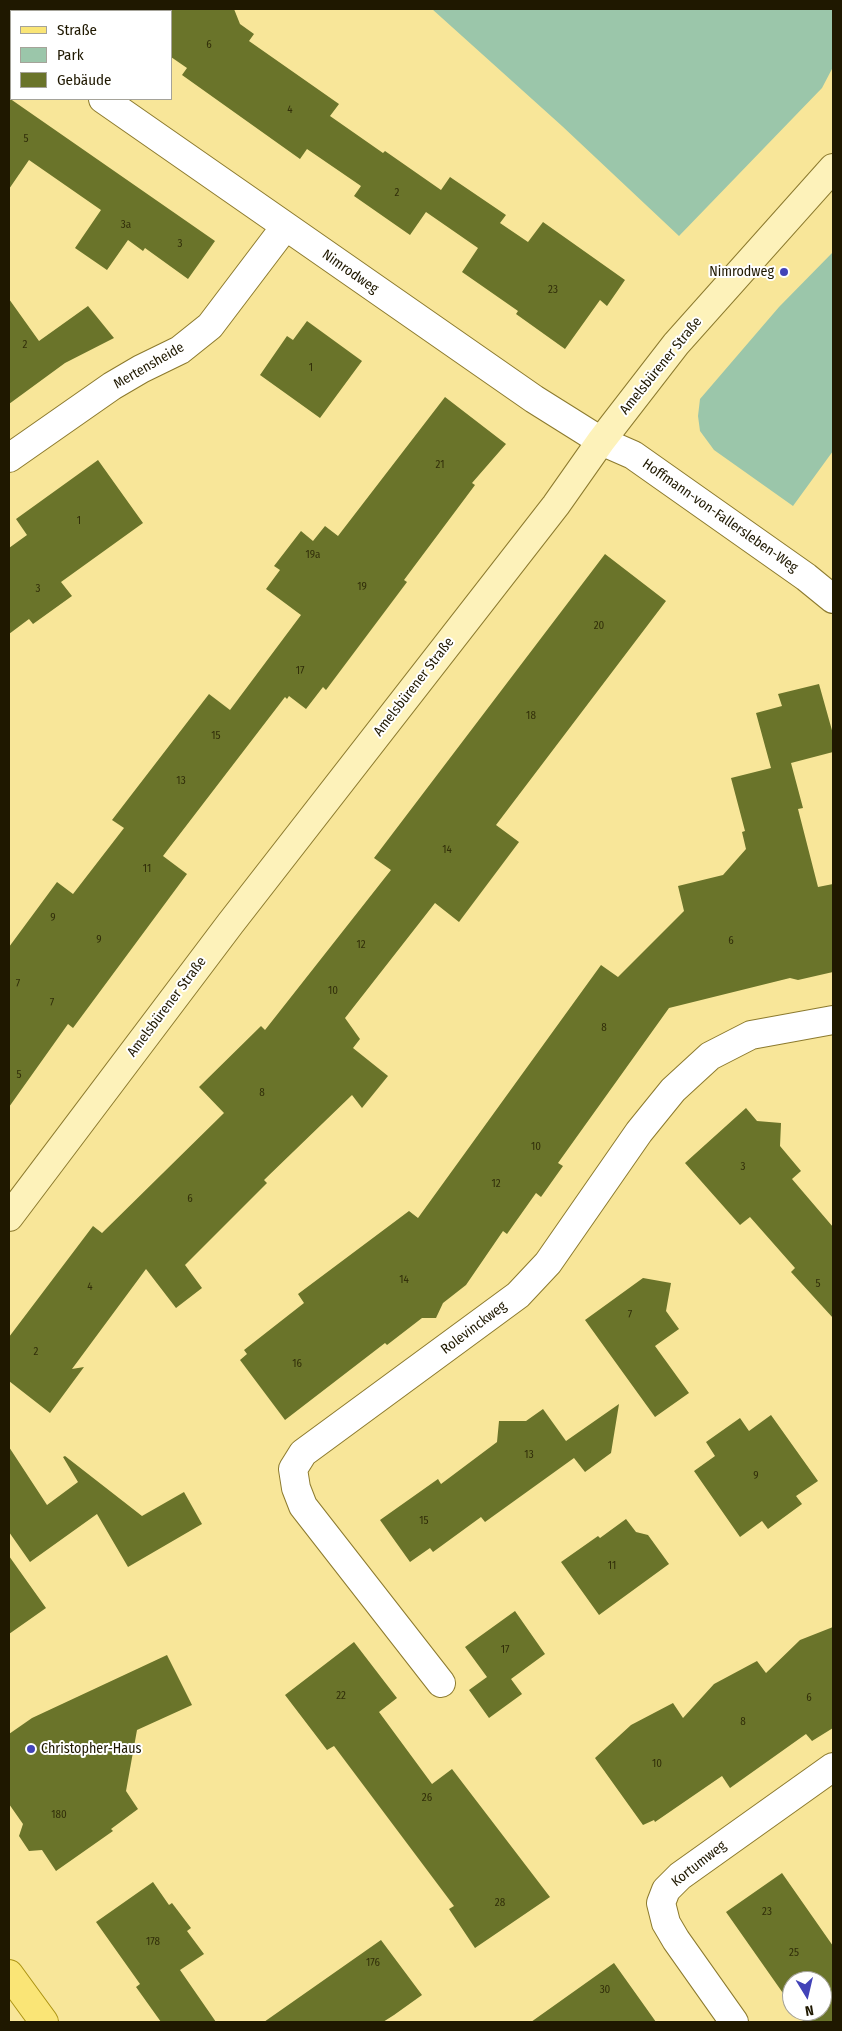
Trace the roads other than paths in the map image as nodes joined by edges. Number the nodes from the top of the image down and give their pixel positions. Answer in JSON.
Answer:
{"nodes":[{"id":1,"x":104,"y":100,"type":"edge"},
{"id":2,"x":833,"y":168,"type":"edge"},
{"id":3,"x":285,"y":227,"type":"junction"},
{"id":4,"x":601,"y":441,"type":"junction"},
{"id":5,"x":9,"y":458,"type":"edge"},
{"id":6,"x":833,"y":599,"type":"edge"},
{"id":7,"x":833,"y":1020,"type":"edge"},
{"id":8,"x":9,"y":1217,"type":"edge"},
{"id":9,"x":441,"y":1683,"type":"dead end"},
{"id":10,"x":833,"y":1767,"type":"edge"},
{"id":11,"x":9,"y":1974,"type":"edge"},
{"id":12,"x":44,"y":2022,"type":"edge"},
{"id":13,"x":734,"y":2022,"type":"edge"}],
"edges":[{"from":1,"to":3,"type":"street","name":"Nimrodweg"},
{"from":2,"to":4,"type":"street","name":"Amelsbürener Straße"},
{"from":3,"to":4,"type":"street","name":"Nimrodweg"},
{"from":3,"to":5,"type":"street","name":"Mertensheide"},
{"from":4,"to":6,"type":"street","name":"Hoffmann-von-Fallersleben-Weg"},
{"from":4,"to":8,"type":"street","name":"Amelsbürener Straße"},
{"from":7,"to":9,"type":"street","name":"Rolevinckweg"},
{"from":10,"to":13,"type":"street","name":"Kortumweg"},
{"from":11,"to":12,"type":"main road"}]}
